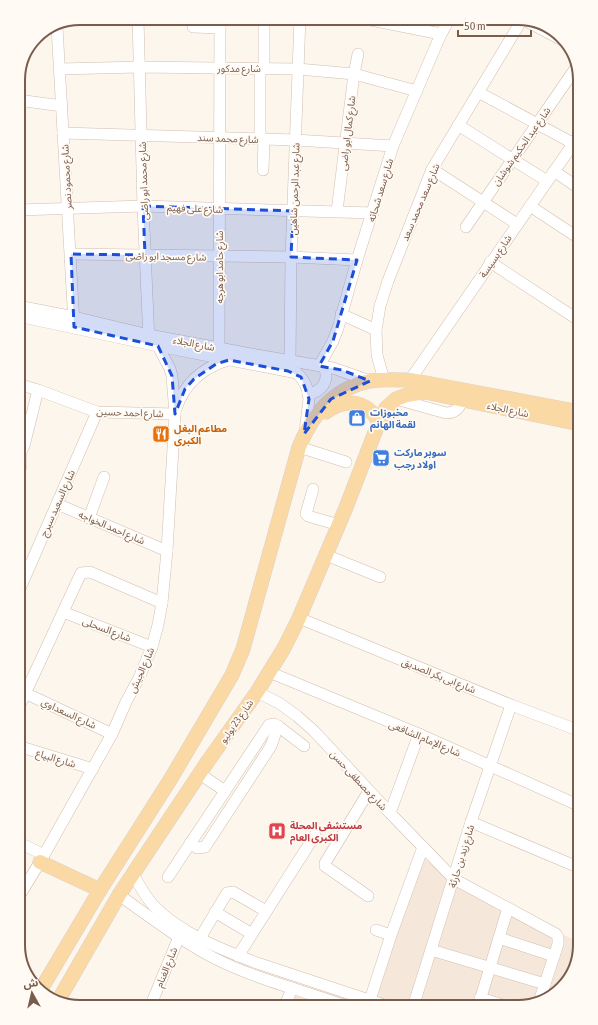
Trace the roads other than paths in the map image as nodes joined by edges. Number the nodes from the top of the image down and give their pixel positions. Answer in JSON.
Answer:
{"nodes":[{"id":1,"x":138,"y":25,"type":"edge"},
{"id":2,"x":206,"y":25,"type":"edge"},
{"id":3,"x":220,"y":25,"type":"edge"},
{"id":4,"x":264,"y":25,"type":"edge"},
{"id":5,"x":300,"y":25,"type":"edge"},
{"id":6,"x":396,"y":25,"type":"edge"},
{"id":7,"x":446,"y":25,"type":"edge"},
{"id":8,"x":519,"y":25,"type":"edge"},
{"id":9,"x":193,"y":27,"type":"dead end"},
{"id":10,"x":57,"y":30,"type":"edge"},
{"id":11,"x":441,"y":34,"type":"junction"},
{"id":12,"x":358,"y":54,"type":"dead end"},
{"id":13,"x":140,"y":67,"type":"junction"},
{"id":14,"x":220,"y":68,"type":"junction"},
{"id":15,"x":262,"y":68,"type":"junction"},
{"id":16,"x":298,"y":68,"type":"junction"},
{"id":17,"x":60,"y":69,"type":"junction"},
{"id":18,"x":572,"y":73,"type":"edge"},
{"id":19,"x":354,"y":74,"type":"junction"},
{"id":20,"x":417,"y":91,"type":"junction"},
{"id":21,"x":478,"y":92,"type":"junction"},
{"id":22,"x":25,"y":101,"type":"edge"},
{"id":23,"x":62,"y":106,"type":"junction"},
{"id":24,"x":536,"y":124,"type":"junction"},
{"id":25,"x":458,"y":125,"type":"junction"},
{"id":26,"x":63,"y":133,"type":"junction"},
{"id":27,"x":141,"y":135,"type":"junction"},
{"id":28,"x":220,"y":138,"type":"junction"},
{"id":29,"x":262,"y":139,"type":"junction"},
{"id":30,"x":295,"y":140,"type":"junction"},
{"id":31,"x":345,"y":143,"type":"junction"},
{"id":32,"x":573,"y":143,"type":"edge"},
{"id":33,"x":393,"y":146,"type":"junction"},
{"id":34,"x":573,"y":149,"type":"edge"},
{"id":35,"x":512,"y":159,"type":"junction"},
{"id":36,"x":432,"y":169,"type":"junction"},
{"id":37,"x":263,"y":170,"type":"dead end"},
{"id":38,"x":554,"y":171,"type":"junction"},
{"id":39,"x":547,"y":181,"type":"junction"},
{"id":40,"x":573,"y":184,"type":"edge"},
{"id":41,"x":483,"y":202,"type":"junction"},
{"id":42,"x":143,"y":206,"type":"junction"},
{"id":43,"x":530,"y":206,"type":"junction"},
{"id":44,"x":68,"y":208,"type":"junction"},
{"id":45,"x":219,"y":209,"type":"junction"},
{"id":46,"x":25,"y":210,"type":"edge"},
{"id":47,"x":293,"y":211,"type":"junction"},
{"id":48,"x":337,"y":211,"type":"junction"},
{"id":49,"x":373,"y":213,"type":"junction"},
{"id":50,"x":517,"y":224,"type":"junction"},
{"id":51,"x":466,"y":226,"type":"dead end"},
{"id":52,"x":573,"y":234,"type":"edge"},
{"id":53,"x":70,"y":254,"type":"junction"},
{"id":54,"x":145,"y":256,"type":"junction"},
{"id":55,"x":219,"y":256,"type":"junction"},
{"id":56,"x":291,"y":257,"type":"junction"},
{"id":57,"x":357,"y":260,"type":"junction"},
{"id":58,"x":490,"y":262,"type":"junction"},
{"id":59,"x":25,"y":308,"type":"edge"},
{"id":60,"x":341,"y":314,"type":"junction"},
{"id":61,"x":573,"y":316,"type":"edge"},
{"id":62,"x":25,"y":317,"type":"edge"},
{"id":63,"x":74,"y":322,"type":"junction"},
{"id":64,"x":376,"y":330,"type":"junction"},
{"id":65,"x":152,"y":341,"type":"junction"},
{"id":66,"x":219,"y":348,"type":"junction"},
{"id":67,"x":228,"y":360,"type":"junction"},
{"id":68,"x":290,"y":361,"type":"junction"},
{"id":69,"x":322,"y":366,"type":"junction"},
{"id":70,"x":384,"y":380,"type":"junction"},
{"id":71,"x":410,"y":380,"type":"junction"},
{"id":72,"x":370,"y":381,"type":"junction"},
{"id":73,"x":25,"y":386,"type":"edge"},
{"id":74,"x":38,"y":390,"type":"junction"},
{"id":75,"x":308,"y":394,"type":"junction"},
{"id":76,"x":573,"y":411,"type":"edge"},
{"id":77,"x":97,"y":412,"type":"junction"},
{"id":78,"x":175,"y":414,"type":"junction"},
{"id":79,"x":313,"y":421,"type":"junction"},
{"id":80,"x":379,"y":422,"type":"junction"},
{"id":81,"x":573,"y":423,"type":"edge"},
{"id":82,"x":302,"y":440,"type":"junction"},
{"id":83,"x":25,"y":442,"type":"edge"},
{"id":84,"x":346,"y":462,"type":"dead end"},
{"id":85,"x":104,"y":476,"type":"dead end"},
{"id":86,"x":312,"y":489,"type":"dead end"},
{"id":87,"x":57,"y":504,"type":"junction"},
{"id":88,"x":89,"y":518,"type":"junction"},
{"id":89,"x":339,"y":525,"type":"junction"},
{"id":90,"x":167,"y":551,"type":"junction"},
{"id":91,"x":326,"y":555,"type":"junction"},
{"id":92,"x":25,"y":577,"type":"edge"},
{"id":93,"x":380,"y":578,"type":"dead end"},
{"id":94,"x":162,"y":603,"type":"junction"},
{"id":95,"x":63,"y":612,"type":"junction"},
{"id":96,"x":299,"y":618,"type":"junction"},
{"id":97,"x":152,"y":647,"type":"junction"},
{"id":98,"x":269,"y":672,"type":"junction"},
{"id":99,"x":257,"y":692,"type":"junction"},
{"id":100,"x":25,"y":693,"type":"joint"},
{"id":101,"x":511,"y":705,"type":"junction"},
{"id":102,"x":278,"y":726,"type":"junction"},
{"id":103,"x":573,"y":728,"type":"edge"},
{"id":104,"x":112,"y":734,"type":"junction"},
{"id":105,"x":419,"y":734,"type":"junction"},
{"id":106,"x":304,"y":746,"type":"dead end"},
{"id":107,"x":25,"y":748,"type":"edge"},
{"id":108,"x":189,"y":748,"type":"junction"},
{"id":109,"x":208,"y":761,"type":"junction"},
{"id":110,"x":491,"y":766,"type":"junction"},
{"id":111,"x":93,"y":769,"type":"junction"},
{"id":112,"x":200,"y":774,"type":"junction"},
{"id":113,"x":170,"y":780,"type":"junction"},
{"id":114,"x":227,"y":787,"type":"junction"},
{"id":115,"x":190,"y":790,"type":"junction"},
{"id":116,"x":242,"y":790,"type":"junction"},
{"id":117,"x":369,"y":791,"type":"junction"},
{"id":118,"x":573,"y":803,"type":"edge"},
{"id":119,"x":210,"y":813,"type":"junction"},
{"id":120,"x":390,"y":813,"type":"junction"},
{"id":121,"x":222,"y":821,"type":"junction"},
{"id":122,"x":471,"y":822,"type":"junction"},
{"id":123,"x":315,"y":835,"type":"dead end"},
{"id":124,"x":190,"y":843,"type":"junction"},
{"id":125,"x":25,"y":847,"type":"edge"},
{"id":126,"x":422,"y":847,"type":"junction"},
{"id":127,"x":42,"y":858,"type":"junction"},
{"id":128,"x":573,"y":865,"type":"edge"},
{"id":129,"x":133,"y":874,"type":"junction"},
{"id":130,"x":168,"y":877,"type":"dead end"},
{"id":131,"x":454,"y":879,"type":"junction"},
{"id":132,"x":25,"y":886,"type":"edge"},
{"id":133,"x":100,"y":890,"type":"junction"},
{"id":134,"x":119,"y":895,"type":"junction"},
{"id":135,"x":368,"y":896,"type":"dead end"},
{"id":136,"x":508,"y":908,"type":"junction"},
{"id":137,"x":266,"y":911,"type":"junction"},
{"id":138,"x":215,"y":912,"type":"junction"},
{"id":139,"x":376,"y":930,"type":"dead end"},
{"id":140,"x":180,"y":933,"type":"junction"},
{"id":141,"x":252,"y":934,"type":"junction"},
{"id":142,"x":391,"y":935,"type":"junction"},
{"id":143,"x":200,"y":938,"type":"junction"},
{"id":144,"x":499,"y":938,"type":"junction"},
{"id":145,"x":431,"y":950,"type":"junction"},
{"id":146,"x":238,"y":956,"type":"junction"},
{"id":147,"x":554,"y":956,"type":"junction"},
{"id":148,"x":55,"y":967,"type":"junction"},
{"id":149,"x":490,"y":968,"type":"junction"},
{"id":150,"x":51,"y":973,"type":"edge"},
{"id":151,"x":72,"y":976,"type":"junction"},
{"id":152,"x":302,"y":978,"type":"junction"},
{"id":153,"x":545,"y":984,"type":"junction"},
{"id":154,"x":295,"y":988,"type":"junction"},
{"id":155,"x":542,"y":994,"type":"edge"},
{"id":156,"x":61,"y":996,"type":"edge"},
{"id":157,"x":153,"y":1000,"type":"edge"},
{"id":158,"x":288,"y":1000,"type":"edge"},
{"id":159,"x":329,"y":1000,"type":"edge"},
{"id":160,"x":359,"y":1000,"type":"edge"},
{"id":161,"x":370,"y":1000,"type":"edge"},
{"id":162,"x":414,"y":1000,"type":"edge"},
{"id":163,"x":480,"y":1000,"type":"edge"}],
"edges":[{"from":1,"to":13,"type":"street","name":"شارع محمد ابو راضى"},
{"from":2,"to":9,"type":"street"},
{"from":3,"to":14,"type":"street","name":"شارع حامد ابو هرجه"},
{"from":4,"to":15,"type":"street"},
{"from":5,"to":16,"type":"street","name":"شارع عبد الرحمن شاهين"},
{"from":6,"to":11,"type":"street"},
{"from":7,"to":11,"type":"street","name":"شارع سعد شحاته"},
{"from":8,"to":21,"type":"street","name":"شارع سعد محمد سعد"},
{"from":10,"to":17,"type":"street","name":"شارع محمود نصر"},
{"from":11,"to":20,"type":"street","name":"شارع سعد شحاته"},
{"from":12,"to":19,"type":"street","name":"شارع كمال ابو راضى"},
{"from":13,"to":14,"type":"street","name":"شارع مدكور"},
{"from":13,"to":17,"type":"street","name":"شارع مدكور"},
{"from":13,"to":27,"type":"street","name":"شارع محمد ابو راضى"},
{"from":14,"to":15,"type":"street","name":"شارع مدكور"},
{"from":14,"to":28,"type":"street","name":"شارع حامد ابو هرجه"},
{"from":15,"to":16,"type":"street","name":"شارع مدكور"},
{"from":15,"to":29,"type":"street"},
{"from":16,"to":19,"type":"street","name":"شارع مدكور"},
{"from":16,"to":30,"type":"street","name":"شارع عبد الرحمن شاهين"},
{"from":17,"to":23,"type":"street","name":"شارع محمود نصر"},
{"from":18,"to":24,"type":"street","name":"شارع عبد الحكيم شوشان"},
{"from":19,"to":20,"type":"street","name":"شارع مدكور"},
{"from":19,"to":31,"type":"street","name":"شارع كمال ابو راضى"},
{"from":20,"to":33,"type":"street","name":"شارع سعد شحاته"},
{"from":21,"to":24,"type":"street"},
{"from":21,"to":25,"type":"street","name":"شارع سعد محمد سعد"},
{"from":22,"to":23,"type":"street"},
{"from":23,"to":26,"type":"street","name":"شارع محمود نصر"},
{"from":24,"to":32,"type":"street"},
{"from":24,"to":35,"type":"street","name":"شارع عبد الحكيم شوشان"},
{"from":25,"to":35,"type":"street"},
{"from":25,"to":36,"type":"street","name":"شارع سعد محمد سعد"},
{"from":26,"to":27,"type":"street","name":"شارع محمد سند"},
{"from":26,"to":44,"type":"street","name":"شارع محمود نصر"},
{"from":27,"to":28,"type":"street","name":"شارع محمد سند"},
{"from":27,"to":42,"type":"street","name":"شارع محمد ابو راضى"},
{"from":28,"to":29,"type":"street","name":"شارع محمد سند"},
{"from":28,"to":45,"type":"street","name":"شارع حامد ابو هرجه"},
{"from":29,"to":30,"type":"street","name":"شارع محمد سند"},
{"from":29,"to":37,"type":"street"},
{"from":30,"to":31,"type":"street","name":"شارع محمد سند"},
{"from":30,"to":47,"type":"street","name":"شارع عبد الرحمن شاهين"},
{"from":31,"to":33,"type":"street","name":"شارع محمد سند"},
{"from":31,"to":48,"type":"street","name":"شارع كمال ابو راضى"},
{"from":33,"to":49,"type":"street","name":"شارع سعد شحاته"},
{"from":34,"to":38,"type":"street","name":"شارع بسيسة"},
{"from":35,"to":39,"type":"street"},
{"from":35,"to":41,"type":"street","name":"شارع عبد الحكيم شوشان"},
{"from":36,"to":41,"type":"street"},
{"from":36,"to":64,"type":"street","name":"شارع سعد محمد سعد"},
{"from":38,"to":39,"type":"street","name":"شارع بسيسة"},
{"from":38,"to":40,"type":"street"},
{"from":39,"to":43,"type":"street","name":"شارع بسيسة"},
{"from":41,"to":50,"type":"street"},
{"from":41,"to":51,"type":"street","name":"شارع عبد الحكيم شوشان"},
{"from":42,"to":44,"type":"street","name":"شارع على فهيم"},
{"from":42,"to":45,"type":"street","name":"شارع على فهيم"},
{"from":42,"to":54,"type":"street","name":"شارع محمد ابو راضى"},
{"from":43,"to":50,"type":"street","name":"شارع بسيسة"},
{"from":43,"to":52,"type":"street"},
{"from":44,"to":46,"type":"street","name":"شارع على فهيم"},
{"from":44,"to":53,"type":"street","name":"شارع محمود نصر"},
{"from":45,"to":47,"type":"street","name":"شارع على فهيم"},
{"from":45,"to":55,"type":"street","name":"شارع حامد ابو هرجه"},
{"from":47,"to":48,"type":"street","name":"شارع على فهيم"},
{"from":47,"to":56,"type":"street","name":"شارع عبد الرحمن شاهين"},
{"from":48,"to":49,"type":"street","name":"شارع على فهيم"},
{"from":49,"to":57,"type":"street","name":"شارع سعد شحاته"},
{"from":50,"to":58,"type":"street","name":"شارع بسيسة"},
{"from":53,"to":54,"type":"street","name":"شارع مسجد ابو راضى"},
{"from":53,"to":63,"type":"street","name":"شارع محمود نصر"},
{"from":54,"to":55,"type":"street","name":"شارع مسجد ابو راضى"},
{"from":54,"to":65,"type":"street","name":"شارع محمد ابو راضى"},
{"from":55,"to":56,"type":"street","name":"شارع مسجد ابو راضى"},
{"from":55,"to":66,"type":"street","name":"شارع حامد ابو هرجه"},
{"from":56,"to":57,"type":"street","name":"شارع مسجد ابو راضى"},
{"from":56,"to":68,"type":"street","name":"شارع عبد الرحمن شاهين"},
{"from":57,"to":60,"type":"street","name":"شارع سعد شحاته"},
{"from":58,"to":61,"type":"street"},
{"from":58,"to":71,"type":"street","name":"شارع بسيسة"},
{"from":59,"to":63,"type":"street","name":"شارع الجلاء"},
{"from":60,"to":64,"type":"street"},
{"from":60,"to":69,"type":"street","name":"شارع سعد شحاته"},
{"from":62,"to":63,"type":"street","name":"شارع الجلاء"},
{"from":63,"to":65,"type":"street","name":"شارع الجلاء"},
{"from":64,"to":70,"type":"street","name":"شارع سعد محمد سعد"},
{"from":65,"to":66,"type":"street","name":"شارع الجلاء"},
{"from":65,"to":67,"type":"street","name":"شارع الجلاء"},
{"from":65,"to":78,"type":"street","name":"شارع الجيش"},
{"from":66,"to":68,"type":"street","name":"شارع الجلاء"},
{"from":67,"to":75,"type":"street","name":"شارع الجلاء"},
{"from":67,"to":78,"type":"street","name":"شارع الجيش"},
{"from":68,"to":69,"type":"street","name":"شارع الجلاء"},
{"from":69,"to":72,"type":"street","name":"شارع الجلاء"},
{"from":69,"to":75,"type":"street"},
{"from":70,"to":71,"type":"main road","name":"شارع الجلاء"},
{"from":70,"to":72,"type":"main road","name":"شارع الجلاء"},
{"from":71,"to":76,"type":"main road","name":"شارع الجلاء"},
{"from":72,"to":79,"type":"main road","name":"شارع الجلاء"},
{"from":73,"to":74,"type":"street","name":"شارع احمد حسين"},
{"from":74,"to":77,"type":"street","name":"شارع احمد حسين"},
{"from":74,"to":83,"type":"street"},
{"from":75,"to":82,"type":"street","name":"شارع الجلاء"},
{"from":77,"to":78,"type":"street","name":"شارع احمد حسين"},
{"from":77,"to":87,"type":"street","name":"شارع السعيد سيرج"},
{"from":78,"to":90,"type":"street","name":"شارع الجيش"},
{"from":79,"to":80,"type":"main road"},
{"from":79,"to":82,"type":"main road"},
{"from":80,"to":81,"type":"main road","name":"شارع الجلاء"},
{"from":80,"to":89,"type":"main road","name":"شارع 23 يوليو"},
{"from":82,"to":84,"type":"street"},
{"from":82,"to":108,"type":"main road"},
{"from":85,"to":88,"type":"street"},
{"from":86,"to":89,"type":"street"},
{"from":87,"to":88,"type":"street","name":"شارع احمد الخواجه"},
{"from":87,"to":92,"type":"street","name":"شارع السعيد سيرج"},
{"from":88,"to":90,"type":"street","name":"شارع احمد الخواجه"},
{"from":89,"to":91,"type":"main road","name":"شارع 23 يوليو"},
{"from":90,"to":94,"type":"street","name":"شارع الجيش"},
{"from":91,"to":93,"type":"street"},
{"from":91,"to":96,"type":"main road","name":"شارع 23 يوليو"},
{"from":94,"to":95,"type":"street"},
{"from":94,"to":97,"type":"street","name":"شارع الجيش"},
{"from":95,"to":97,"type":"street","name":"شارع السحلى"},
{"from":95,"to":100,"type":"street"},
{"from":96,"to":98,"type":"main road","name":"شارع 23 يوليو"},
{"from":96,"to":101,"type":"street","name":"شارع ابى بكر الصديق"},
{"from":97,"to":104,"type":"street","name":"شارع الجيش"},
{"from":98,"to":99,"type":"main road","name":"شارع 23 يوليو"},
{"from":98,"to":105,"type":"street","name":"شارع الإمام الشافعى"},
{"from":99,"to":109,"type":"main road","name":"شارع 23 يوليو"},
{"from":99,"to":117,"type":"street","name":"شارع مصطفى حسن"},
{"from":100,"to":104,"type":"street","name":"شارع السعداوي"},
{"from":101,"to":103,"type":"street","name":"شارع ابى بكر الصديق"},
{"from":101,"to":110,"type":"street","name":"شارع زيد بن حارثة"},
{"from":102,"to":106,"type":"street"},
{"from":102,"to":114,"type":"street"},
{"from":102,"to":116,"type":"street"},
{"from":104,"to":111,"type":"street","name":"شارع الجيش"},
{"from":105,"to":110,"type":"street","name":"شارع الإمام الشافعى"},
{"from":105,"to":120,"type":"street"},
{"from":107,"to":111,"type":"street","name":"شارع البياع"},
{"from":108,"to":109,"type":"main road"},
{"from":108,"to":113,"type":"main road"},
{"from":109,"to":112,"type":"main road","name":"شارع 23 يوليو"},
{"from":110,"to":118,"type":"street","name":"شارع الإمام الشافعى"},
{"from":110,"to":122,"type":"street","name":"شارع زيد بن حارثة"},
{"from":111,"to":127,"type":"street","name":"شارع الجيش"},
{"from":112,"to":114,"type":"street"},
{"from":112,"to":115,"type":"main road","name":"شارع 23 يوليو"},
{"from":113,"to":115,"type":"main road"},
{"from":113,"to":133,"type":"main road"},
{"from":114,"to":116,"type":"street"},
{"from":114,"to":119,"type":"street"},
{"from":115,"to":129,"type":"main road","name":"شارع 23 يوليو"},
{"from":116,"to":121,"type":"street"},
{"from":117,"to":120,"type":"street","name":"شارع مصطفى حسن"},
{"from":117,"to":135,"type":"street"},
{"from":119,"to":121,"type":"street"},
{"from":119,"to":124,"type":"street"},
{"from":120,"to":126,"type":"street","name":"شارع مصطفى حسن"},
{"from":121,"to":124,"type":"street"},
{"from":122,"to":128,"type":"street"},
{"from":122,"to":131,"type":"street","name":"شارع زيد بن حارثة"},
{"from":123,"to":137,"type":"street"},
{"from":124,"to":130,"type":"street"},
{"from":125,"to":127,"type":"street"},
{"from":126,"to":131,"type":"street","name":"شارع مصطفى حسن"},
{"from":126,"to":142,"type":"street"},
{"from":127,"to":132,"type":"street","name":"شارع الجيش"},
{"from":127,"to":133,"type":"main road"},
{"from":129,"to":134,"type":"main road","name":"شارع 23 يوليو"},
{"from":129,"to":140,"type":"street"},
{"from":131,"to":136,"type":"street","name":"شارع مصطفى حسن"},
{"from":131,"to":145,"type":"street","name":"شارع زيد بن حارثة"},
{"from":133,"to":148,"type":"main road"},
{"from":134,"to":140,"type":"street"},
{"from":134,"to":151,"type":"main road","name":"شارع 23 يوليو"},
{"from":136,"to":144,"type":"street"},
{"from":136,"to":147,"type":"street","name":"شارع مصطفى حسن"},
{"from":137,"to":138,"type":"street"},
{"from":137,"to":141,"type":"street"},
{"from":138,"to":141,"type":"street"},
{"from":138,"to":143,"type":"street"},
{"from":139,"to":142,"type":"street"},
{"from":140,"to":143,"type":"street"},
{"from":140,"to":154,"type":"street"},
{"from":140,"to":157,"type":"street","name":"شارع الغنام"},
{"from":141,"to":146,"type":"street"},
{"from":142,"to":161,"type":"street"},
{"from":143,"to":146,"type":"street"},
{"from":144,"to":147,"type":"street"},
{"from":144,"to":149,"type":"street"},
{"from":145,"to":149,"type":"street"},
{"from":145,"to":162,"type":"street","name":"شارع زيد بن حارثة"},
{"from":146,"to":152,"type":"street"},
{"from":147,"to":153,"type":"street","name":"شارع مصطفى حسن"},
{"from":148,"to":150,"type":"main road"},
{"from":148,"to":151,"type":"main road"},
{"from":149,"to":153,"type":"street"},
{"from":149,"to":163,"type":"street"},
{"from":151,"to":156,"type":"main road","name":"شارع 23 يوليو"},
{"from":152,"to":154,"type":"street"},
{"from":152,"to":160,"type":"street"},
{"from":153,"to":155,"type":"street","name":"شارع مصطفى حسن"},
{"from":154,"to":158,"type":"street"},
{"from":154,"to":159,"type":"street"}]}
